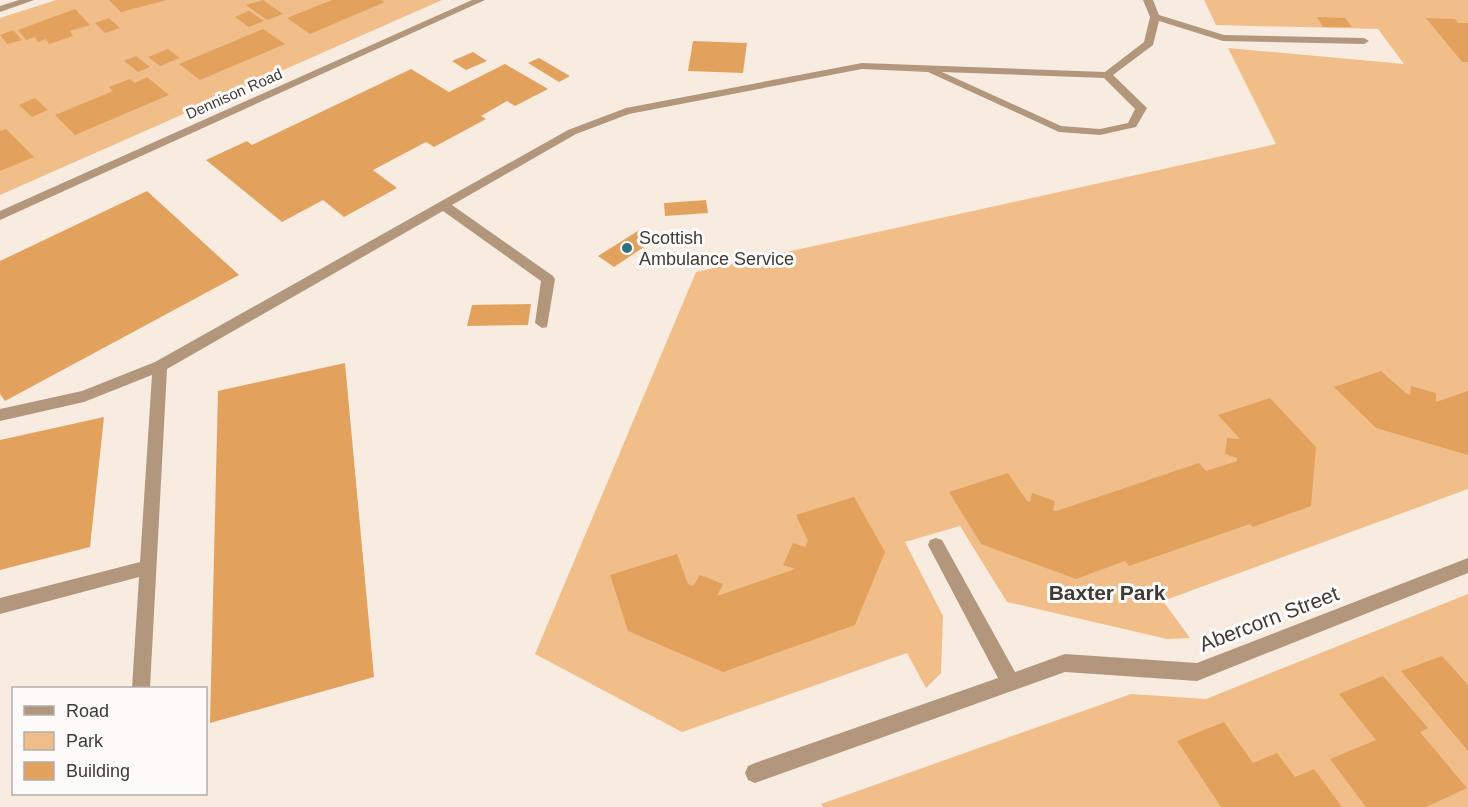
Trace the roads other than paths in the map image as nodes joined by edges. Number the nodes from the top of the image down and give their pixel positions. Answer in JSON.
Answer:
{"nodes":[{"id":1,"x":29,"y":0,"type":"edge"},
{"id":2,"x":480,"y":0,"type":"edge"},
{"id":3,"x":1148,"y":0,"type":"edge"},
{"id":4,"x":0,"y":9,"type":"edge"},
{"id":5,"x":1155,"y":17,"type":"junction"},
{"id":6,"x":1364,"y":41,"type":"dead end"},
{"id":7,"x":925,"y":68,"type":"junction"},
{"id":8,"x":1107,"y":75,"type":"junction"},
{"id":9,"x":444,"y":205,"type":"junction"},
{"id":10,"x":0,"y":216,"type":"edge"},
{"id":11,"x":542,"y":323,"type":"dead end"},
{"id":12,"x":160,"y":366,"type":"junction"},
{"id":13,"x":0,"y":415,"type":"edge"},
{"id":14,"x":936,"y":545,"type":"dead end"},
{"id":15,"x":1468,"y":565,"type":"edge"},
{"id":16,"x":148,"y":567,"type":"junction"},
{"id":17,"x":0,"y":606,"type":"edge"},
{"id":18,"x":1010,"y":681,"type":"junction"},
{"id":19,"x":141,"y":687,"type":"edge"},
{"id":20,"x":754,"y":773,"type":"dead end"}],
"edges":[{"from":1,"to":4,"type":"street"},
{"from":2,"to":10,"type":"street","name":"Dennison Road"},
{"from":3,"to":5,"type":"street"},
{"from":5,"to":6,"type":"street"},
{"from":5,"to":8,"type":"street"},
{"from":7,"to":8,"type":"street"},
{"from":7,"to":8,"type":"street"},
{"from":7,"to":9,"type":"street"},
{"from":9,"to":11,"type":"street"},
{"from":9,"to":12,"type":"street"},
{"from":12,"to":13,"type":"street"},
{"from":12,"to":16,"type":"street"},
{"from":14,"to":18,"type":"street"},
{"from":15,"to":18,"type":"street","name":"Abercorn Street"},
{"from":16,"to":17,"type":"street"},
{"from":16,"to":19,"type":"street"},
{"from":18,"to":20,"type":"street","name":"Abercorn Street"}]}
